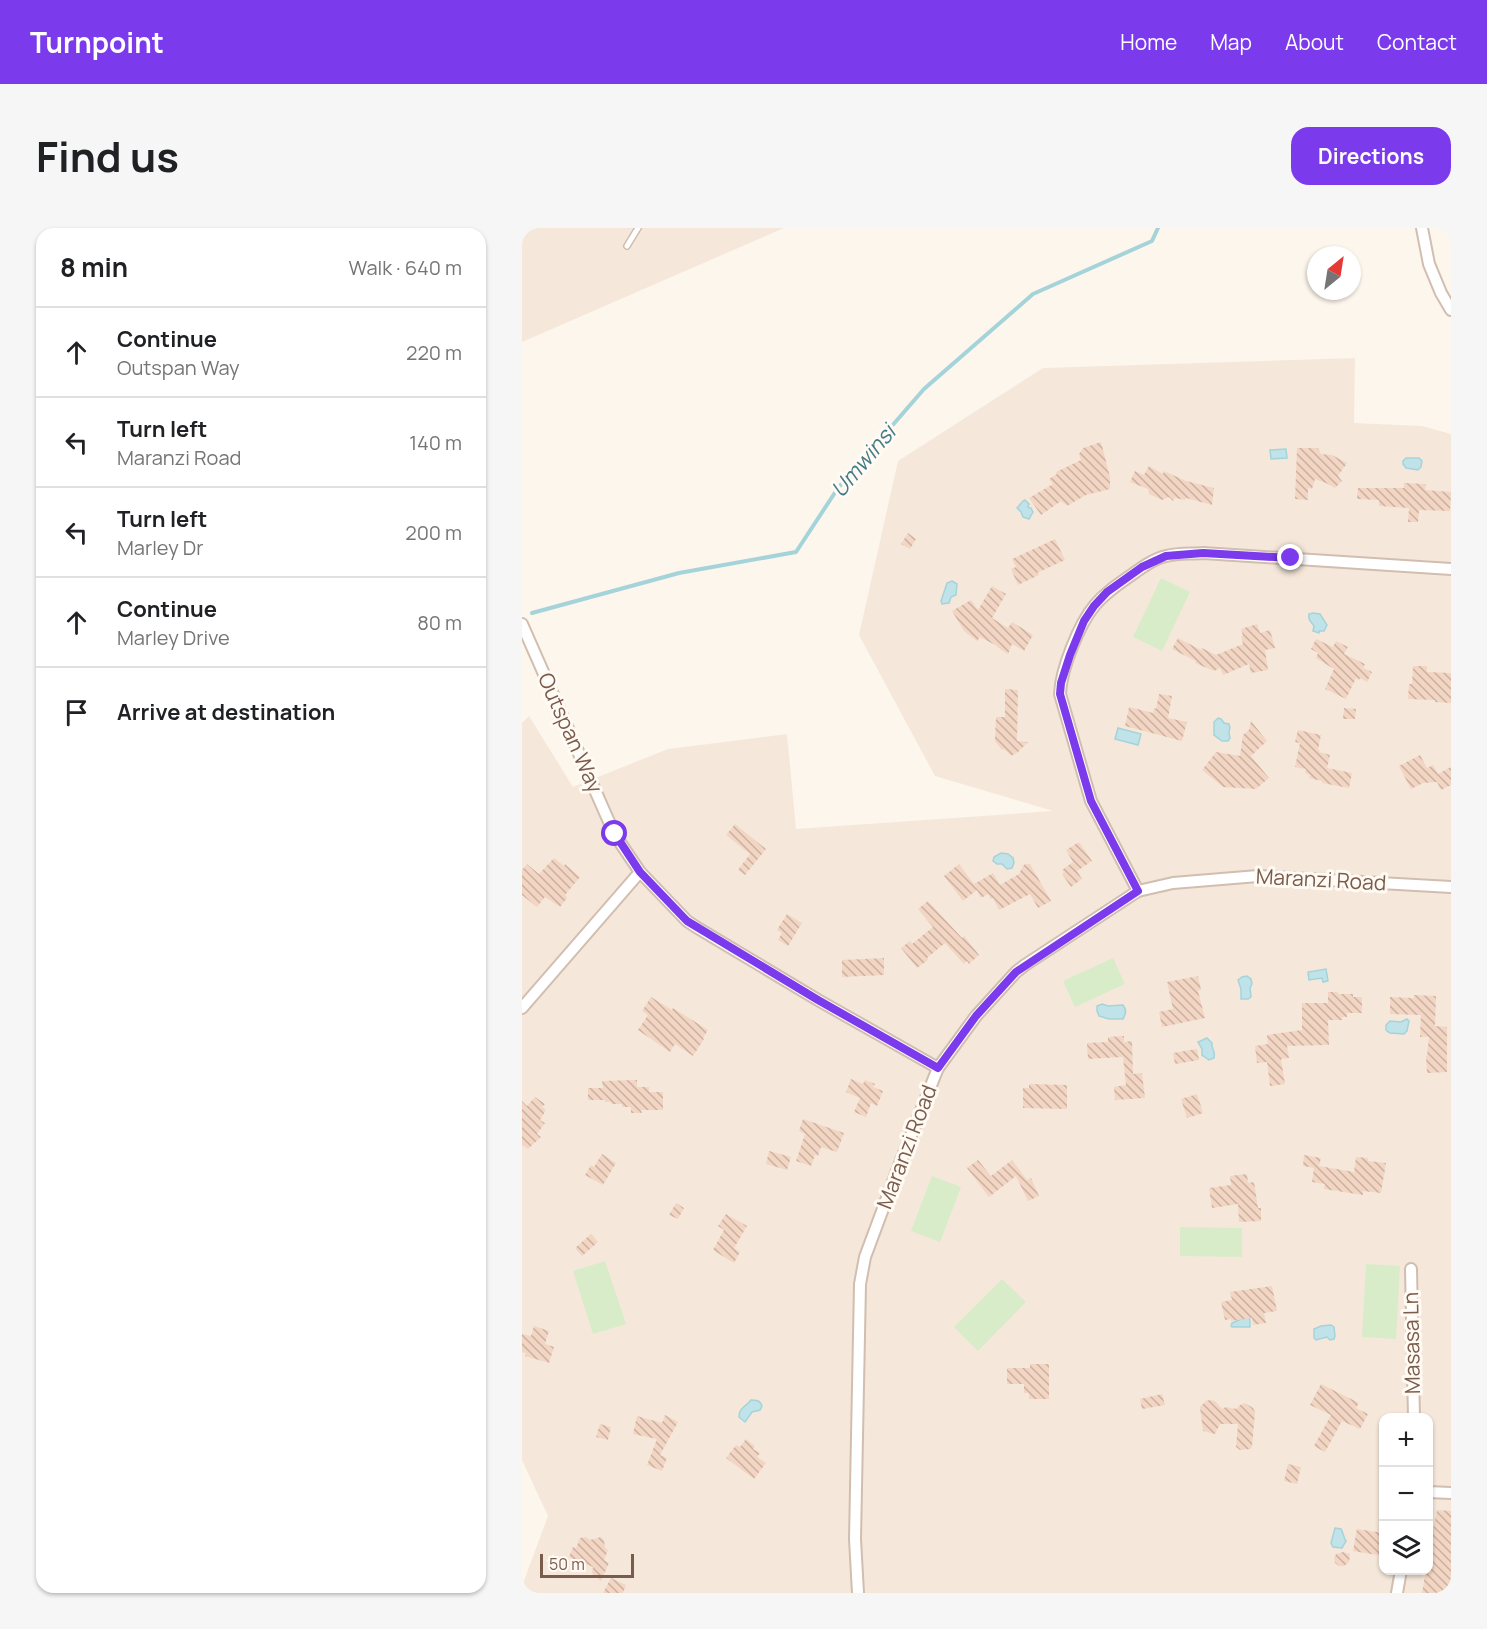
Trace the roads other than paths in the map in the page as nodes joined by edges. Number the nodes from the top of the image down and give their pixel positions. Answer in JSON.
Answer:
{"nodes":[{"id":1,"x":638,"y":228,"type":"edge"},
{"id":2,"x":1422,"y":228,"type":"edge"},
{"id":3,"x":627,"y":246,"type":"dead end"},
{"id":4,"x":1451,"y":310,"type":"edge"},
{"id":5,"x":1451,"y":569,"type":"edge"},
{"id":6,"x":522,"y":624,"type":"edge"},
{"id":7,"x":640,"y":872,"type":"junction"},
{"id":8,"x":1451,"y":887,"type":"edge"},
{"id":9,"x":1138,"y":891,"type":"junction"},
{"id":10,"x":522,"y":1008,"type":"edge"},
{"id":11,"x":938,"y":1068,"type":"junction"},
{"id":12,"x":1411,"y":1269,"type":"dead end"},
{"id":13,"x":1414,"y":1413,"type":"edge"},
{"id":14,"x":1433,"y":1492,"type":"edge"},
{"id":15,"x":1451,"y":1493,"type":"edge"},
{"id":16,"x":1400,"y":1575,"type":"edge"},
{"id":17,"x":858,"y":1593,"type":"edge"},
{"id":18,"x":1397,"y":1593,"type":"edge"}],
"edges":[{"from":1,"to":3,"type":"lane"},
{"from":2,"to":4,"type":"street"},
{"from":5,"to":9,"type":"street"},
{"from":6,"to":7,"type":"street","name":"Outspan Way"},
{"from":7,"to":10,"type":"street"},
{"from":7,"to":11,"type":"street","name":"Outspan Way"},
{"from":8,"to":9,"type":"street","name":"Maranzi Road"},
{"from":9,"to":11,"type":"street","name":"Maranzi Road"},
{"from":11,"to":17,"type":"street","name":"Maranzi Road"},
{"from":12,"to":13,"type":"street","name":"Masasa Ln"},
{"from":14,"to":15,"type":"street"},
{"from":16,"to":18,"type":"street"}]}
